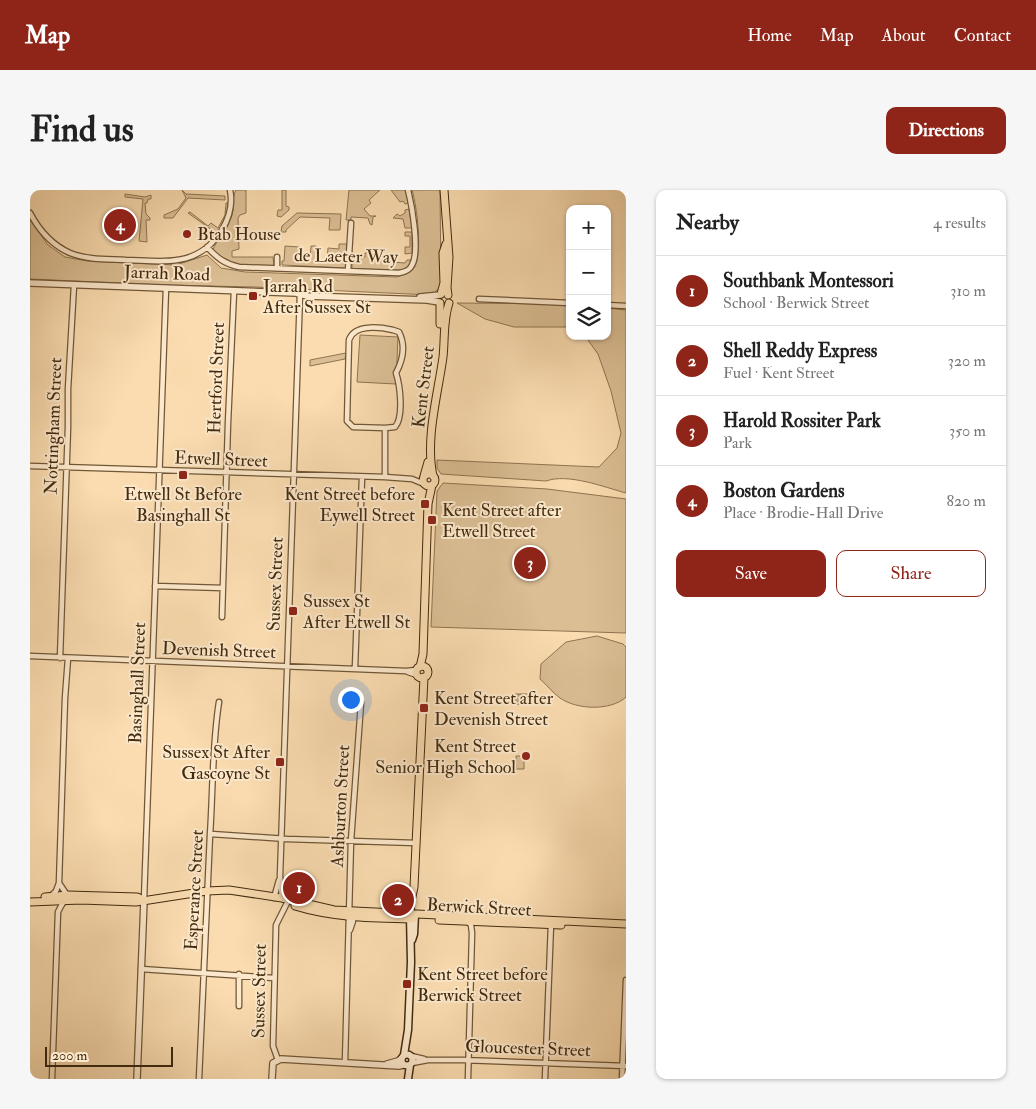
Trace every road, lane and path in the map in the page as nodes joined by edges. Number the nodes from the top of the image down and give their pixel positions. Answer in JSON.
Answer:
{"nodes":[{"id":1,"x":230,"y":190,"type":"edge"},
{"id":2,"x":408,"y":190,"type":"edge"},
{"id":3,"x":444,"y":190,"type":"edge"},
{"id":4,"x":30,"y":213,"type":"edge"},
{"id":5,"x":351,"y":223,"type":"dead end"},
{"id":6,"x":208,"y":247,"type":"junction"},
{"id":7,"x":277,"y":257,"type":"dead end"},
{"id":8,"x":277,"y":268,"type":"junction"},
{"id":9,"x":348,"y":271,"type":"junction"},
{"id":10,"x":30,"y":283,"type":"edge"},
{"id":11,"x":74,"y":284,"type":"junction"},
{"id":12,"x":166,"y":288,"type":"junction"},
{"id":13,"x":234,"y":291,"type":"junction"},
{"id":14,"x":302,"y":294,"type":"junction"},
{"id":15,"x":443,"y":299,"type":"junction"},
{"id":16,"x":480,"y":299,"type":"dead end"},
{"id":17,"x":566,"y":303,"type":"edge"},
{"id":18,"x":611,"y":305,"type":"edge"},
{"id":19,"x":626,"y":306,"type":"edge"},
{"id":20,"x":386,"y":428,"type":"junction"},
{"id":21,"x":30,"y":466,"type":"edge"},
{"id":22,"x":66,"y":467,"type":"junction"},
{"id":23,"x":160,"y":470,"type":"junction"},
{"id":24,"x":227,"y":473,"type":"junction"},
{"id":25,"x":294,"y":475,"type":"junction"},
{"id":26,"x":362,"y":476,"type":"junction"},
{"id":27,"x":385,"y":477,"type":"junction"},
{"id":28,"x":426,"y":481,"type":"junction"},
{"id":29,"x":155,"y":586,"type":"junction"},
{"id":30,"x":223,"y":588,"type":"junction"},
{"id":31,"x":222,"y":617,"type":"dead end"},
{"id":32,"x":30,"y":656,"type":"edge"},
{"id":33,"x":60,"y":658,"type":"junction"},
{"id":34,"x":68,"y":658,"type":"junction"},
{"id":35,"x":153,"y":661,"type":"junction"},
{"id":36,"x":287,"y":666,"type":"junction"},
{"id":37,"x":355,"y":668,"type":"junction"},
{"id":38,"x":420,"y":672,"type":"junction"},
{"id":39,"x":218,"y":702,"type":"dead end"},
{"id":40,"x":362,"y":703,"type":"dead end"},
{"id":41,"x":210,"y":834,"type":"junction"},
{"id":42,"x":281,"y":838,"type":"junction"},
{"id":43,"x":351,"y":841,"type":"junction"},
{"id":44,"x":416,"y":843,"type":"junction"},
{"id":45,"x":280,"y":876,"type":"junction"},
{"id":46,"x":60,"y":883,"type":"junction"},
{"id":47,"x":207,"y":890,"type":"junction"},
{"id":48,"x":30,"y":897,"type":"edge"},
{"id":49,"x":66,"y":898,"type":"junction"},
{"id":50,"x":274,"y":898,"type":"junction"},
{"id":51,"x":52,"y":899,"type":"junction"},
{"id":52,"x":144,"y":900,"type":"junction"},
{"id":53,"x":284,"y":901,"type":"junction"},
{"id":54,"x":30,"y":902,"type":"edge"},
{"id":55,"x":58,"y":912,"type":"junction"},
{"id":56,"x":350,"y":915,"type":"junction"},
{"id":57,"x":413,"y":917,"type":"junction"},
{"id":58,"x":468,"y":922,"type":"junction"},
{"id":59,"x":551,"y":923,"type":"junction"},
{"id":60,"x":626,"y":924,"type":"edge"},
{"id":61,"x":626,"y":928,"type":"edge"},
{"id":62,"x":141,"y":969,"type":"junction"},
{"id":63,"x":204,"y":973,"type":"junction"},
{"id":64,"x":239,"y":974,"type":"junction"},
{"id":65,"x":274,"y":978,"type":"junction"},
{"id":66,"x":626,"y":980,"type":"edge"},
{"id":67,"x":239,"y":1006,"type":"dead end"},
{"id":68,"x":278,"y":1060,"type":"junction"},
{"id":69,"x":407,"y":1060,"type":"junction"},
{"id":70,"x":469,"y":1060,"type":"junction"},
{"id":71,"x":346,"y":1062,"type":"junction"},
{"id":72,"x":546,"y":1064,"type":"junction"},
{"id":73,"x":624,"y":1066,"type":"edge"},
{"id":74,"x":52,"y":1079,"type":"edge"},
{"id":75,"x":137,"y":1079,"type":"edge"},
{"id":76,"x":200,"y":1079,"type":"edge"},
{"id":77,"x":272,"y":1079,"type":"edge"},
{"id":78,"x":407,"y":1079,"type":"edge"},
{"id":79,"x":468,"y":1079,"type":"edge"},
{"id":80,"x":545,"y":1079,"type":"edge"},
{"id":81,"x":622,"y":1079,"type":"edge"}],
"edges":[{"from":1,"to":6,"type":"street"},
{"from":2,"to":9,"type":"street","name":"de Laeter Way"},
{"from":3,"to":15,"type":"main road","name":"Kent Street"},
{"from":4,"to":6,"type":"street"},
{"from":5,"to":9,"type":"street"},
{"from":6,"to":8,"type":"street","name":"de Laeter Way"},
{"from":7,"to":8,"type":"street"},
{"from":8,"to":9,"type":"street","name":"de Laeter Way"},
{"from":10,"to":11,"type":"street","name":"Jarrah Road"},
{"from":11,"to":12,"type":"street","name":"Jarrah Road"},
{"from":11,"to":22,"type":"street","name":"Nottingham Street"},
{"from":12,"to":13,"type":"street","name":"Jarrah Road"},
{"from":12,"to":23,"type":"street","name":"Basinghall Street"},
{"from":13,"to":14,"type":"street","name":"Jarrah Road"},
{"from":13,"to":24,"type":"street","name":"Hertford Street"},
{"from":14,"to":15,"type":"street","name":"Jarrah Road"},
{"from":14,"to":25,"type":"street","name":"Sussex Street"},
{"from":15,"to":28,"type":"main road","name":"Kent Street"},
{"from":15,"to":28,"type":"main road","name":"Kent Street"},
{"from":16,"to":17,"type":"street"},
{"from":18,"to":19,"type":"street"},
{"from":20,"to":20,"type":"street"},
{"from":20,"to":27,"type":"street"},
{"from":21,"to":22,"type":"street","name":"Etwell Street"},
{"from":22,"to":23,"type":"street","name":"Etwell Street"},
{"from":22,"to":33,"type":"street","name":"Nottingham Street"},
{"from":23,"to":24,"type":"street","name":"Etwell Street"},
{"from":23,"to":29,"type":"street","name":"Basinghall Street"},
{"from":24,"to":25,"type":"street","name":"Etwell Street"},
{"from":24,"to":30,"type":"street","name":"Hertford Street"},
{"from":25,"to":26,"type":"street","name":"Etwell Street"},
{"from":25,"to":36,"type":"street","name":"Sussex Street"},
{"from":26,"to":27,"type":"street","name":"Etwell Street"},
{"from":26,"to":37,"type":"street"},
{"from":27,"to":28,"type":"street","name":"Etwell Street"},
{"from":28,"to":38,"type":"main road","name":"Kent Street"},
{"from":29,"to":30,"type":"street"},
{"from":29,"to":35,"type":"street","name":"Basinghall Street"},
{"from":30,"to":31,"type":"street","name":"Hertford Street"},
{"from":32,"to":33,"type":"street","name":"Devenish Street"},
{"from":33,"to":34,"type":"street","name":"Devenish Street"},
{"from":34,"to":35,"type":"street","name":"Devenish Street"},
{"from":34,"to":46,"type":"street"},
{"from":35,"to":36,"type":"street","name":"Devenish Street"},
{"from":35,"to":52,"type":"street","name":"Basinghall Street"},
{"from":36,"to":37,"type":"street","name":"Devenish Street"},
{"from":36,"to":42,"type":"street","name":"Sussex Street"},
{"from":37,"to":38,"type":"street","name":"Devenish Street"},
{"from":38,"to":44,"type":"main road","name":"Kent Street"},
{"from":39,"to":41,"type":"street","name":"Esperance Street"},
{"from":40,"to":43,"type":"street","name":"Ashburton Street"},
{"from":41,"to":42,"type":"street"},
{"from":41,"to":47,"type":"street","name":"Esperance Street"},
{"from":42,"to":43,"type":"street"},
{"from":42,"to":45,"type":"street","name":"Sussex Street"},
{"from":43,"to":44,"type":"street"},
{"from":43,"to":56,"type":"street","name":"Ashburton Street"},
{"from":44,"to":57,"type":"main road","name":"Kent Street"},
{"from":45,"to":50,"type":"street","name":"Sussex Street"},
{"from":45,"to":53,"type":"street","name":"Sussex Street"},
{"from":46,"to":49,"type":"street"},
{"from":46,"to":51,"type":"street"},
{"from":47,"to":50,"type":"main road","name":"Berwick Street"},
{"from":47,"to":52,"type":"main road","name":"Berwick Street"},
{"from":47,"to":63,"type":"street","name":"Esperance Street"},
{"from":48,"to":51,"type":"main road","name":"Berwick Street"},
{"from":49,"to":51,"type":"main road","name":"Berwick Street"},
{"from":49,"to":52,"type":"main road","name":"Berwick Street"},
{"from":49,"to":55,"type":"street"},
{"from":50,"to":53,"type":"main road","name":"Berwick Street"},
{"from":51,"to":54,"type":"main road","name":"Berwick Street"},
{"from":51,"to":55,"type":"street"},
{"from":52,"to":62,"type":"street","name":"Basinghall Street"},
{"from":53,"to":56,"type":"main road","name":"Berwick Street"},
{"from":53,"to":65,"type":"street","name":"Sussex Street"},
{"from":55,"to":74,"type":"street"},
{"from":56,"to":57,"type":"main road","name":"Berwick Street"},
{"from":56,"to":71,"type":"street","name":"Ashburton Street"},
{"from":57,"to":58,"type":"main road","name":"Berwick Street"},
{"from":57,"to":59,"type":"main road","name":"Berwick Street"},
{"from":57,"to":69,"type":"main road","name":"Kent Street"},
{"from":58,"to":59,"type":"main road","name":"Berwick Street"},
{"from":58,"to":70,"type":"street"},
{"from":59,"to":60,"type":"main road","name":"Berwick Street"},
{"from":59,"to":61,"type":"main road","name":"Berwick Street"},
{"from":59,"to":72,"type":"street"},
{"from":62,"to":63,"type":"street"},
{"from":62,"to":75,"type":"street","name":"Basinghall Street"},
{"from":63,"to":64,"type":"street"},
{"from":63,"to":76,"type":"street","name":"Esperance Street"},
{"from":64,"to":65,"type":"street"},
{"from":64,"to":67,"type":"street"},
{"from":65,"to":68,"type":"street","name":"Sussex Street"},
{"from":66,"to":73,"type":"street"},
{"from":68,"to":71,"type":"street","name":"Gloucester Street"},
{"from":68,"to":77,"type":"street","name":"Sussex Street"},
{"from":69,"to":70,"type":"street","name":"Gloucester Street"},
{"from":69,"to":71,"type":"street","name":"Gloucester Street"},
{"from":69,"to":78,"type":"main road","name":"Kent Street"},
{"from":70,"to":72,"type":"street","name":"Gloucester Street"},
{"from":70,"to":79,"type":"street"},
{"from":72,"to":73,"type":"street","name":"Gloucester Street"},
{"from":72,"to":80,"type":"street"},
{"from":73,"to":81,"type":"street"}]}
